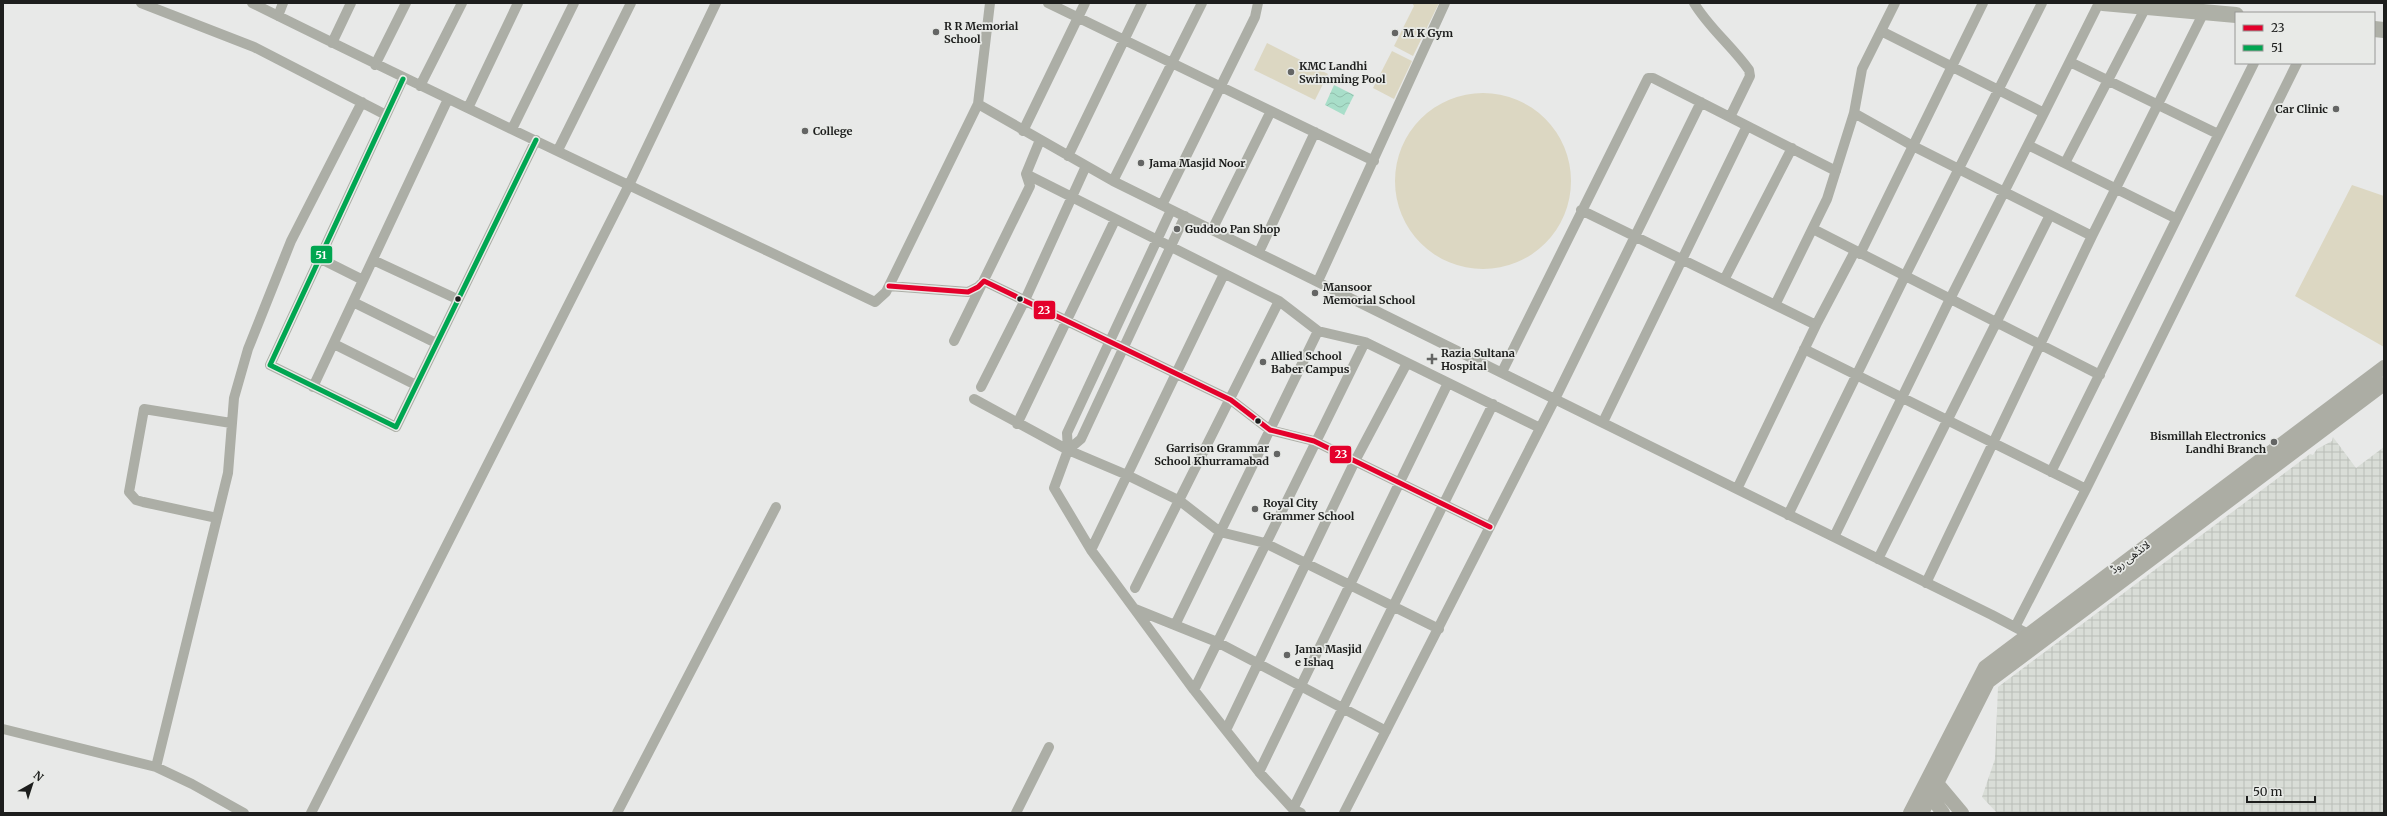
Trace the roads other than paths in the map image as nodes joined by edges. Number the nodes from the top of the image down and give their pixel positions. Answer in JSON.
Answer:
{"nodes":[{"id":1,"x":140,"y":3,"type":"edge"},
{"id":2,"x":252,"y":3,"type":"edge"},
{"id":3,"x":283,"y":3,"type":"edge"},
{"id":4,"x":351,"y":3,"type":"edge"},
{"id":5,"x":406,"y":3,"type":"edge"},
{"id":6,"x":462,"y":3,"type":"edge"},
{"id":7,"x":518,"y":3,"type":"edge"},
{"id":8,"x":574,"y":3,"type":"edge"},
{"id":9,"x":631,"y":3,"type":"edge"},
{"id":10,"x":716,"y":3,"type":"edge"},
{"id":11,"x":990,"y":3,"type":"edge"},
{"id":12,"x":1048,"y":3,"type":"edge"},
{"id":13,"x":1085,"y":3,"type":"edge"},
{"id":14,"x":1142,"y":3,"type":"edge"},
{"id":15,"x":1202,"y":3,"type":"edge"},
{"id":16,"x":1258,"y":3,"type":"edge"},
{"id":17,"x":1445,"y":3,"type":"edge"},
{"id":18,"x":1694,"y":3,"type":"edge"},
{"id":19,"x":1895,"y":3,"type":"edge"},
{"id":20,"x":1983,"y":3,"type":"edge"},
{"id":21,"x":2042,"y":3,"type":"edge"},
{"id":22,"x":2099,"y":3,"type":"edge"},
{"id":23,"x":2103,"y":3,"type":"edge"},
{"id":24,"x":2148,"y":5,"type":"edge"},
{"id":25,"x":2204,"y":12,"type":"junction"},
{"id":26,"x":2235,"y":15,"type":"edge"},
{"id":27,"x":278,"y":16,"type":"junction"},
{"id":28,"x":1078,"y":18,"type":"junction"},
{"id":29,"x":1881,"y":31,"type":"junction"},
{"id":30,"x":1124,"y":38,"type":"junction"},
{"id":31,"x":332,"y":43,"type":"junction"},
{"id":32,"x":1172,"y":62,"type":"junction"},
{"id":33,"x":2070,"y":62,"type":"junction"},
{"id":34,"x":2253,"y":64,"type":"edge"},
{"id":35,"x":2296,"y":64,"type":"edge"},
{"id":36,"x":375,"y":65,"type":"junction"},
{"id":37,"x":1952,"y":67,"type":"junction"},
{"id":38,"x":403,"y":79,"type":"junction"},
{"id":39,"x":2109,"y":81,"type":"junction"},
{"id":40,"x":420,"y":86,"type":"junction"},
{"id":41,"x":1220,"y":86,"type":"junction"},
{"id":42,"x":1999,"y":90,"type":"junction"},
{"id":43,"x":448,"y":99,"type":"junction"},
{"id":44,"x":362,"y":102,"type":"junction"},
{"id":45,"x":1701,"y":102,"type":"junction"},
{"id":46,"x":978,"y":104,"type":"junction"},
{"id":47,"x":2158,"y":105,"type":"junction"},
{"id":48,"x":468,"y":108,"type":"junction"},
{"id":49,"x":1270,"y":111,"type":"junction"},
{"id":50,"x":1854,"y":113,"type":"junction"},
{"id":51,"x":2044,"y":113,"type":"junction"},
{"id":52,"x":386,"y":115,"type":"junction"},
{"id":53,"x":1730,"y":117,"type":"junction"},
{"id":54,"x":1748,"y":126,"type":"junction"},
{"id":55,"x":512,"y":128,"type":"junction"},
{"id":56,"x":1023,"y":130,"type":"junction"},
{"id":57,"x":1315,"y":132,"type":"junction"},
{"id":58,"x":2218,"y":134,"type":"junction"},
{"id":59,"x":536,"y":140,"type":"junction"},
{"id":60,"x":1040,"y":140,"type":"junction"},
{"id":61,"x":2028,"y":145,"type":"junction"},
{"id":62,"x":1913,"y":146,"type":"junction"},
{"id":63,"x":1792,"y":148,"type":"junction"},
{"id":64,"x":558,"y":150,"type":"junction"},
{"id":65,"x":1068,"y":156,"type":"junction"},
{"id":66,"x":1374,"y":161,"type":"junction"},
{"id":67,"x":2065,"y":163,"type":"junction"},
{"id":68,"x":1086,"y":166,"type":"junction"},
{"id":69,"x":1959,"y":169,"type":"junction"},
{"id":70,"x":1836,"y":171,"type":"junction"},
{"id":71,"x":1026,"y":174,"type":"junction"},
{"id":72,"x":1113,"y":181,"type":"junction"},
{"id":73,"x":629,"y":185,"type":"junction"},
{"id":74,"x":2117,"y":189,"type":"junction"},
{"id":75,"x":2005,"y":192,"type":"junction"},
{"id":76,"x":1073,"y":199,"type":"junction"},
{"id":77,"x":1167,"y":207,"type":"junction"},
{"id":78,"x":1581,"y":210,"type":"junction"},
{"id":79,"x":2050,"y":214,"type":"junction"},
{"id":80,"x":1185,"y":216,"type":"junction"},
{"id":81,"x":2175,"y":218,"type":"junction"},
{"id":82,"x":1115,"y":220,"type":"junction"},
{"id":83,"x":1813,"y":229,"type":"junction"},
{"id":84,"x":1212,"y":230,"type":"junction"},
{"id":85,"x":1635,"y":236,"type":"junction"},
{"id":86,"x":2092,"y":236,"type":"junction"},
{"id":87,"x":1156,"y":241,"type":"junction"},
{"id":88,"x":1171,"y":248,"type":"junction"},
{"id":89,"x":1259,"y":252,"type":"junction"},
{"id":90,"x":1858,"y":252,"type":"junction"},
{"id":91,"x":319,"y":258,"type":"junction"},
{"id":92,"x":1681,"y":259,"type":"junction"},
{"id":93,"x":373,"y":260,"type":"junction"},
{"id":94,"x":1224,"y":274,"type":"junction"},
{"id":95,"x":1905,"y":276,"type":"junction"},
{"id":96,"x":364,"y":280,"type":"junction"},
{"id":97,"x":1724,"y":280,"type":"junction"},
{"id":98,"x":984,"y":281,"type":"junction"},
{"id":99,"x":1318,"y":281,"type":"junction"},
{"id":100,"x":889,"y":286,"type":"junction"},
{"id":101,"x":457,"y":299,"type":"junction"},
{"id":102,"x":1950,"y":299,"type":"junction"},
{"id":103,"x":1025,"y":300,"type":"junction"},
{"id":104,"x":1279,"y":301,"type":"junction"},
{"id":105,"x":353,"y":302,"type":"junction"},
{"id":106,"x":1775,"y":305,"type":"junction"},
{"id":107,"x":1065,"y":320,"type":"junction"},
{"id":108,"x":1995,"y":322,"type":"junction"},
{"id":109,"x":1816,"y":325,"type":"junction"},
{"id":110,"x":1318,"y":331,"type":"junction"},
{"id":111,"x":954,"y":341,"type":"dead end"},
{"id":112,"x":1110,"y":341,"type":"junction"},
{"id":113,"x":1365,"y":342,"type":"junction"},
{"id":114,"x":436,"y":343,"type":"junction"},
{"id":115,"x":334,"y":344,"type":"junction"},
{"id":116,"x":2041,"y":345,"type":"junction"},
{"id":117,"x":1124,"y":347,"type":"junction"},
{"id":118,"x":1804,"y":349,"type":"junction"},
{"id":119,"x":1407,"y":363,"type":"junction"},
{"id":120,"x":2384,"y":368,"type":"edge"},
{"id":121,"x":1502,"y":372,"type":"junction"},
{"id":122,"x":1176,"y":373,"type":"junction"},
{"id":123,"x":1856,"y":375,"type":"junction"},
{"id":124,"x":2100,"y":375,"type":"junction"},
{"id":125,"x":1448,"y":383,"type":"junction"},
{"id":126,"x":2384,"y":384,"type":"edge"},
{"id":127,"x":416,"y":385,"type":"junction"},
{"id":128,"x":314,"y":387,"type":"junction"},
{"id":129,"x":981,"y":387,"type":"dead end"},
{"id":130,"x":1902,"y":397,"type":"junction"},
{"id":131,"x":1555,"y":399,"type":"junction"},
{"id":132,"x":974,"y":400,"type":"dead end"},
{"id":133,"x":1230,"y":400,"type":"junction"},
{"id":134,"x":1493,"y":404,"type":"junction"},
{"id":135,"x":1946,"y":419,"type":"junction"},
{"id":136,"x":1603,"y":422,"type":"junction"},
{"id":137,"x":231,"y":423,"type":"junction"},
{"id":138,"x":2322,"y":423,"type":"junction"},
{"id":139,"x":1017,"y":424,"type":"junction"},
{"id":140,"x":1540,"y":428,"type":"junction"},
{"id":141,"x":1270,"y":430,"type":"junction"},
{"id":142,"x":1314,"y":441,"type":"junction"},
{"id":143,"x":1993,"y":443,"type":"junction"},
{"id":144,"x":1068,"y":450,"type":"junction"},
{"id":145,"x":1356,"y":461,"type":"junction"},
{"id":146,"x":2051,"y":472,"type":"junction"},
{"id":147,"x":1127,"y":475,"type":"junction"},
{"id":148,"x":1400,"y":482,"type":"junction"},
{"id":149,"x":1737,"y":489,"type":"junction"},
{"id":150,"x":2086,"y":489,"type":"junction"},
{"id":151,"x":1180,"y":501,"type":"junction"},
{"id":152,"x":1444,"y":504,"type":"junction"},
{"id":153,"x":776,"y":507,"type":"dead end"},
{"id":154,"x":1788,"y":515,"type":"junction"},
{"id":155,"x":217,"y":518,"type":"junction"},
{"id":156,"x":1490,"y":526,"type":"junction"},
{"id":157,"x":1220,"y":532,"type":"junction"},
{"id":158,"x":1834,"y":538,"type":"junction"},
{"id":159,"x":1265,"y":543,"type":"junction"},
{"id":160,"x":1091,"y":550,"type":"junction"},
{"id":161,"x":1878,"y":559,"type":"junction"},
{"id":162,"x":1306,"y":564,"type":"junction"},
{"id":163,"x":1926,"y":583,"type":"junction"},
{"id":164,"x":1350,"y":585,"type":"junction"},
{"id":165,"x":1136,"y":588,"type":"dead end"},
{"id":166,"x":1392,"y":606,"type":"junction"},
{"id":167,"x":1134,"y":608,"type":"junction"},
{"id":168,"x":1176,"y":625,"type":"junction"},
{"id":169,"x":2015,"y":627,"type":"junction"},
{"id":170,"x":1438,"y":629,"type":"junction"},
{"id":171,"x":2032,"y":639,"type":"junction"},
{"id":172,"x":1217,"y":642,"type":"junction"},
{"id":173,"x":1259,"y":663,"type":"junction"},
{"id":174,"x":1301,"y":685,"type":"junction"},
{"id":175,"x":1194,"y":690,"type":"junction"},
{"id":176,"x":1342,"y":708,"type":"junction"},
{"id":177,"x":3,"y":729,"type":"edge"},
{"id":178,"x":1226,"y":730,"type":"junction"},
{"id":179,"x":1386,"y":732,"type":"junction"},
{"id":180,"x":1049,"y":747,"type":"dead end"},
{"id":181,"x":156,"y":768,"type":"junction"},
{"id":182,"x":1259,"y":772,"type":"junction"},
{"id":183,"x":1930,"y":784,"type":"junction"},
{"id":184,"x":1297,"y":811,"type":"edge"},
{"id":185,"x":244,"y":813,"type":"edge"},
{"id":186,"x":312,"y":813,"type":"edge"},
{"id":187,"x":617,"y":813,"type":"edge"},
{"id":188,"x":1016,"y":813,"type":"edge"},
{"id":189,"x":1344,"y":813,"type":"edge"},
{"id":190,"x":1910,"y":813,"type":"edge"},
{"id":191,"x":1922,"y":813,"type":"edge"},
{"id":192,"x":1943,"y":813,"type":"edge"},
{"id":193,"x":1962,"y":813,"type":"edge"}],
"edges":[{"from":1,"to":44,"type":"street"},
{"from":2,"to":27,"type":"street"},
{"from":3,"to":27,"type":"street"},
{"from":4,"to":31,"type":"street"},
{"from":5,"to":36,"type":"street"},
{"from":6,"to":40,"type":"street"},
{"from":7,"to":48,"type":"street"},
{"from":8,"to":55,"type":"street"},
{"from":9,"to":64,"type":"street"},
{"from":10,"to":73,"type":"street"},
{"from":11,"to":46,"type":"street"},
{"from":12,"to":28,"type":"street"},
{"from":13,"to":28,"type":"street"},
{"from":14,"to":30,"type":"street"},
{"from":15,"to":32,"type":"street"},
{"from":16,"to":41,"type":"street"},
{"from":17,"to":66,"type":"street"},
{"from":18,"to":53,"type":"street"},
{"from":19,"to":29,"type":"street"},
{"from":20,"to":37,"type":"street"},
{"from":21,"to":42,"type":"street"},
{"from":22,"to":33,"type":"street"},
{"from":23,"to":24,"type":"main road"},
{"from":24,"to":25,"type":"main road"},
{"from":24,"to":39,"type":"street"},
{"from":25,"to":26,"type":"main road"},
{"from":25,"to":47,"type":"street"},
{"from":27,"to":31,"type":"street"},
{"from":28,"to":30,"type":"street"},
{"from":28,"to":56,"type":"street"},
{"from":29,"to":37,"type":"street"},
{"from":29,"to":50,"type":"street"},
{"from":30,"to":32,"type":"street"},
{"from":30,"to":65,"type":"street"},
{"from":31,"to":36,"type":"street"},
{"from":32,"to":41,"type":"street"},
{"from":32,"to":72,"type":"street"},
{"from":33,"to":39,"type":"street"},
{"from":33,"to":51,"type":"street"},
{"from":34,"to":58,"type":"street"},
{"from":35,"to":150,"type":"street"},
{"from":36,"to":38,"type":"street"},
{"from":37,"to":42,"type":"street"},
{"from":37,"to":62,"type":"street"},
{"from":38,"to":40,"type":"street"},
{"from":38,"to":52,"type":"street"},
{"from":39,"to":47,"type":"street"},
{"from":39,"to":67,"type":"street"},
{"from":40,"to":43,"type":"street"},
{"from":41,"to":49,"type":"street"},
{"from":41,"to":77,"type":"street"},
{"from":42,"to":51,"type":"street"},
{"from":42,"to":69,"type":"street"},
{"from":43,"to":48,"type":"street"},
{"from":43,"to":93,"type":"street"},
{"from":44,"to":52,"type":"street"},
{"from":44,"to":137,"type":"street"},
{"from":45,"to":53,"type":"street"},
{"from":45,"to":78,"type":"street"},
{"from":45,"to":85,"type":"street"},
{"from":46,"to":56,"type":"street"},
{"from":46,"to":100,"type":"street"},
{"from":47,"to":58,"type":"street"},
{"from":47,"to":74,"type":"street"},
{"from":48,"to":55,"type":"street"},
{"from":49,"to":57,"type":"street"},
{"from":49,"to":84,"type":"street"},
{"from":50,"to":62,"type":"street"},
{"from":50,"to":70,"type":"street"},
{"from":51,"to":61,"type":"street"},
{"from":52,"to":91,"type":"street"},
{"from":53,"to":54,"type":"street"},
{"from":54,"to":63,"type":"street"},
{"from":54,"to":92,"type":"street"},
{"from":55,"to":59,"type":"street"},
{"from":56,"to":60,"type":"street"},
{"from":57,"to":66,"type":"street"},
{"from":57,"to":89,"type":"street"},
{"from":58,"to":81,"type":"street"},
{"from":59,"to":64,"type":"street"},
{"from":59,"to":101,"type":"street"},
{"from":60,"to":65,"type":"street"},
{"from":60,"to":71,"type":"street"},
{"from":61,"to":67,"type":"street"},
{"from":61,"to":75,"type":"street"},
{"from":62,"to":69,"type":"street"},
{"from":62,"to":90,"type":"street"},
{"from":63,"to":70,"type":"street"},
{"from":63,"to":97,"type":"street"},
{"from":64,"to":73,"type":"street"},
{"from":65,"to":68,"type":"street"},
{"from":66,"to":99,"type":"street"},
{"from":67,"to":74,"type":"street"},
{"from":68,"to":72,"type":"street"},
{"from":68,"to":76,"type":"street"},
{"from":69,"to":75,"type":"street"},
{"from":69,"to":95,"type":"street"},
{"from":70,"to":83,"type":"street"},
{"from":71,"to":76,"type":"street"},
{"from":71,"to":98,"type":"street"},
{"from":72,"to":77,"type":"street"},
{"from":73,"to":100,"type":"street"},
{"from":73,"to":186,"type":"street"},
{"from":74,"to":81,"type":"street"},
{"from":74,"to":86,"type":"street"},
{"from":75,"to":79,"type":"street"},
{"from":75,"to":102,"type":"street"},
{"from":76,"to":82,"type":"street"},
{"from":76,"to":103,"type":"street"},
{"from":77,"to":80,"type":"street"},
{"from":77,"to":87,"type":"street"},
{"from":78,"to":85,"type":"street"},
{"from":78,"to":121,"type":"street"},
{"from":79,"to":86,"type":"street"},
{"from":79,"to":108,"type":"street"},
{"from":80,"to":84,"type":"street"},
{"from":80,"to":88,"type":"street"},
{"from":81,"to":124,"type":"street"},
{"from":82,"to":87,"type":"street"},
{"from":82,"to":107,"type":"street"},
{"from":83,"to":90,"type":"street"},
{"from":83,"to":106,"type":"street"},
{"from":84,"to":89,"type":"street"},
{"from":85,"to":92,"type":"street"},
{"from":85,"to":131,"type":"street"},
{"from":86,"to":116,"type":"street"},
{"from":87,"to":88,"type":"street"},
{"from":87,"to":112,"type":"street"},
{"from":88,"to":94,"type":"street"},
{"from":88,"to":117,"type":"street"},
{"from":89,"to":99,"type":"street"},
{"from":90,"to":95,"type":"street"},
{"from":90,"to":109,"type":"street"},
{"from":91,"to":96,"type":"street"},
{"from":91,"to":128,"type":"street"},
{"from":92,"to":97,"type":"street"},
{"from":92,"to":136,"type":"street"},
{"from":93,"to":96,"type":"street"},
{"from":93,"to":101,"type":"street"},
{"from":94,"to":104,"type":"street"},
{"from":94,"to":122,"type":"street"},
{"from":95,"to":102,"type":"street"},
{"from":95,"to":123,"type":"street"},
{"from":96,"to":105,"type":"street"},
{"from":97,"to":106,"type":"street"},
{"from":98,"to":100,"type":"street"},
{"from":98,"to":103,"type":"street"},
{"from":98,"to":111,"type":"street"},
{"from":99,"to":121,"type":"street"},
{"from":101,"to":114,"type":"street"},
{"from":102,"to":108,"type":"street"},
{"from":102,"to":130,"type":"street"},
{"from":103,"to":107,"type":"street"},
{"from":103,"to":129,"type":"street"},
{"from":104,"to":110,"type":"street"},
{"from":104,"to":133,"type":"street"},
{"from":105,"to":114,"type":"street"},
{"from":105,"to":115,"type":"street"},
{"from":106,"to":109,"type":"street"},
{"from":107,"to":112,"type":"street"},
{"from":107,"to":139,"type":"street"},
{"from":108,"to":116,"type":"street"},
{"from":108,"to":135,"type":"street"},
{"from":109,"to":118,"type":"street"},
{"from":110,"to":113,"type":"street"},
{"from":110,"to":141,"type":"street"},
{"from":112,"to":117,"type":"street"},
{"from":112,"to":144,"type":"street"},
{"from":113,"to":119,"type":"street"},
{"from":113,"to":142,"type":"street"},
{"from":114,"to":127,"type":"street"},
{"from":115,"to":127,"type":"street"},
{"from":115,"to":128,"type":"street"},
{"from":116,"to":124,"type":"street"},
{"from":116,"to":143,"type":"street"},
{"from":117,"to":122,"type":"street"},
{"from":117,"to":144,"type":"street"},
{"from":118,"to":123,"type":"street"},
{"from":118,"to":149,"type":"street"},
{"from":119,"to":125,"type":"street"},
{"from":119,"to":145,"type":"street"},
{"from":120,"to":138,"type":"main road","name":"لانڈھی روڈ"},
{"from":121,"to":131,"type":"street"},
{"from":122,"to":133,"type":"street"},
{"from":122,"to":147,"type":"street"},
{"from":123,"to":130,"type":"street"},
{"from":123,"to":154,"type":"street"},
{"from":124,"to":146,"type":"street"},
{"from":125,"to":134,"type":"street"},
{"from":125,"to":148,"type":"street"},
{"from":126,"to":138,"type":"main road","name":"لانڈھی روڈ"},
{"from":127,"to":128,"type":"street"},
{"from":130,"to":135,"type":"street"},
{"from":130,"to":158,"type":"street"},
{"from":131,"to":136,"type":"street"},
{"from":131,"to":140,"type":"street"},
{"from":132,"to":139,"type":"street"},
{"from":133,"to":141,"type":"street"},
{"from":133,"to":151,"type":"street"},
{"from":134,"to":140,"type":"street"},
{"from":134,"to":152,"type":"street"},
{"from":135,"to":143,"type":"street"},
{"from":135,"to":161,"type":"street"},
{"from":136,"to":149,"type":"street"},
{"from":137,"to":155,"type":"street"},
{"from":137,"to":155,"type":"street"},
{"from":138,"to":171,"type":"main road","name":"لانڈھی روڈ"},
{"from":139,"to":144,"type":"street"},
{"from":140,"to":156,"type":"street"},
{"from":141,"to":142,"type":"street"},
{"from":141,"to":157,"type":"street"},
{"from":142,"to":145,"type":"street"},
{"from":142,"to":159,"type":"street"},
{"from":143,"to":146,"type":"street"},
{"from":143,"to":163,"type":"street"},
{"from":144,"to":147,"type":"street"},
{"from":144,"to":160,"type":"street"},
{"from":145,"to":148,"type":"street"},
{"from":145,"to":162,"type":"street"},
{"from":146,"to":150,"type":"street"},
{"from":147,"to":151,"type":"street"},
{"from":147,"to":160,"type":"street"},
{"from":148,"to":152,"type":"street"},
{"from":148,"to":164,"type":"street"},
{"from":149,"to":154,"type":"street"},
{"from":150,"to":169,"type":"street"},
{"from":151,"to":157,"type":"street"},
{"from":151,"to":165,"type":"street"},
{"from":152,"to":156,"type":"street"},
{"from":152,"to":166,"type":"street"},
{"from":153,"to":187,"type":"street"},
{"from":154,"to":158,"type":"street"},
{"from":155,"to":181,"type":"street"},
{"from":156,"to":170,"type":"street"},
{"from":157,"to":159,"type":"street"},
{"from":157,"to":168,"type":"street"},
{"from":158,"to":161,"type":"street"},
{"from":159,"to":162,"type":"street"},
{"from":159,"to":172,"type":"street"},
{"from":160,"to":167,"type":"street"},
{"from":161,"to":163,"type":"street"},
{"from":162,"to":164,"type":"street"},
{"from":162,"to":173,"type":"street"},
{"from":163,"to":169,"type":"street"},
{"from":164,"to":166,"type":"street"},
{"from":164,"to":174,"type":"street"},
{"from":166,"to":170,"type":"street"},
{"from":166,"to":176,"type":"street"},
{"from":167,"to":168,"type":"street"},
{"from":167,"to":175,"type":"street"},
{"from":168,"to":172,"type":"street"},
{"from":169,"to":171,"type":"street"},
{"from":170,"to":179,"type":"street"},
{"from":171,"to":183,"type":"main road","name":"لانڈھی روڈ"},
{"from":172,"to":173,"type":"street"},
{"from":172,"to":175,"type":"street"},
{"from":173,"to":174,"type":"street"},
{"from":173,"to":178,"type":"street"},
{"from":174,"to":176,"type":"street"},
{"from":174,"to":182,"type":"street"},
{"from":175,"to":178,"type":"street"},
{"from":176,"to":179,"type":"street"},
{"from":176,"to":184,"type":"street"},
{"from":177,"to":181,"type":"street"},
{"from":178,"to":182,"type":"street"},
{"from":179,"to":189,"type":"street"},
{"from":180,"to":188,"type":"street"},
{"from":181,"to":185,"type":"street"},
{"from":182,"to":184,"type":"street"},
{"from":183,"to":190,"type":"main road"},
{"from":183,"to":191,"type":"main road"},
{"from":183,"to":192,"type":"main road"},
{"from":183,"to":193,"type":"main road"}]}
